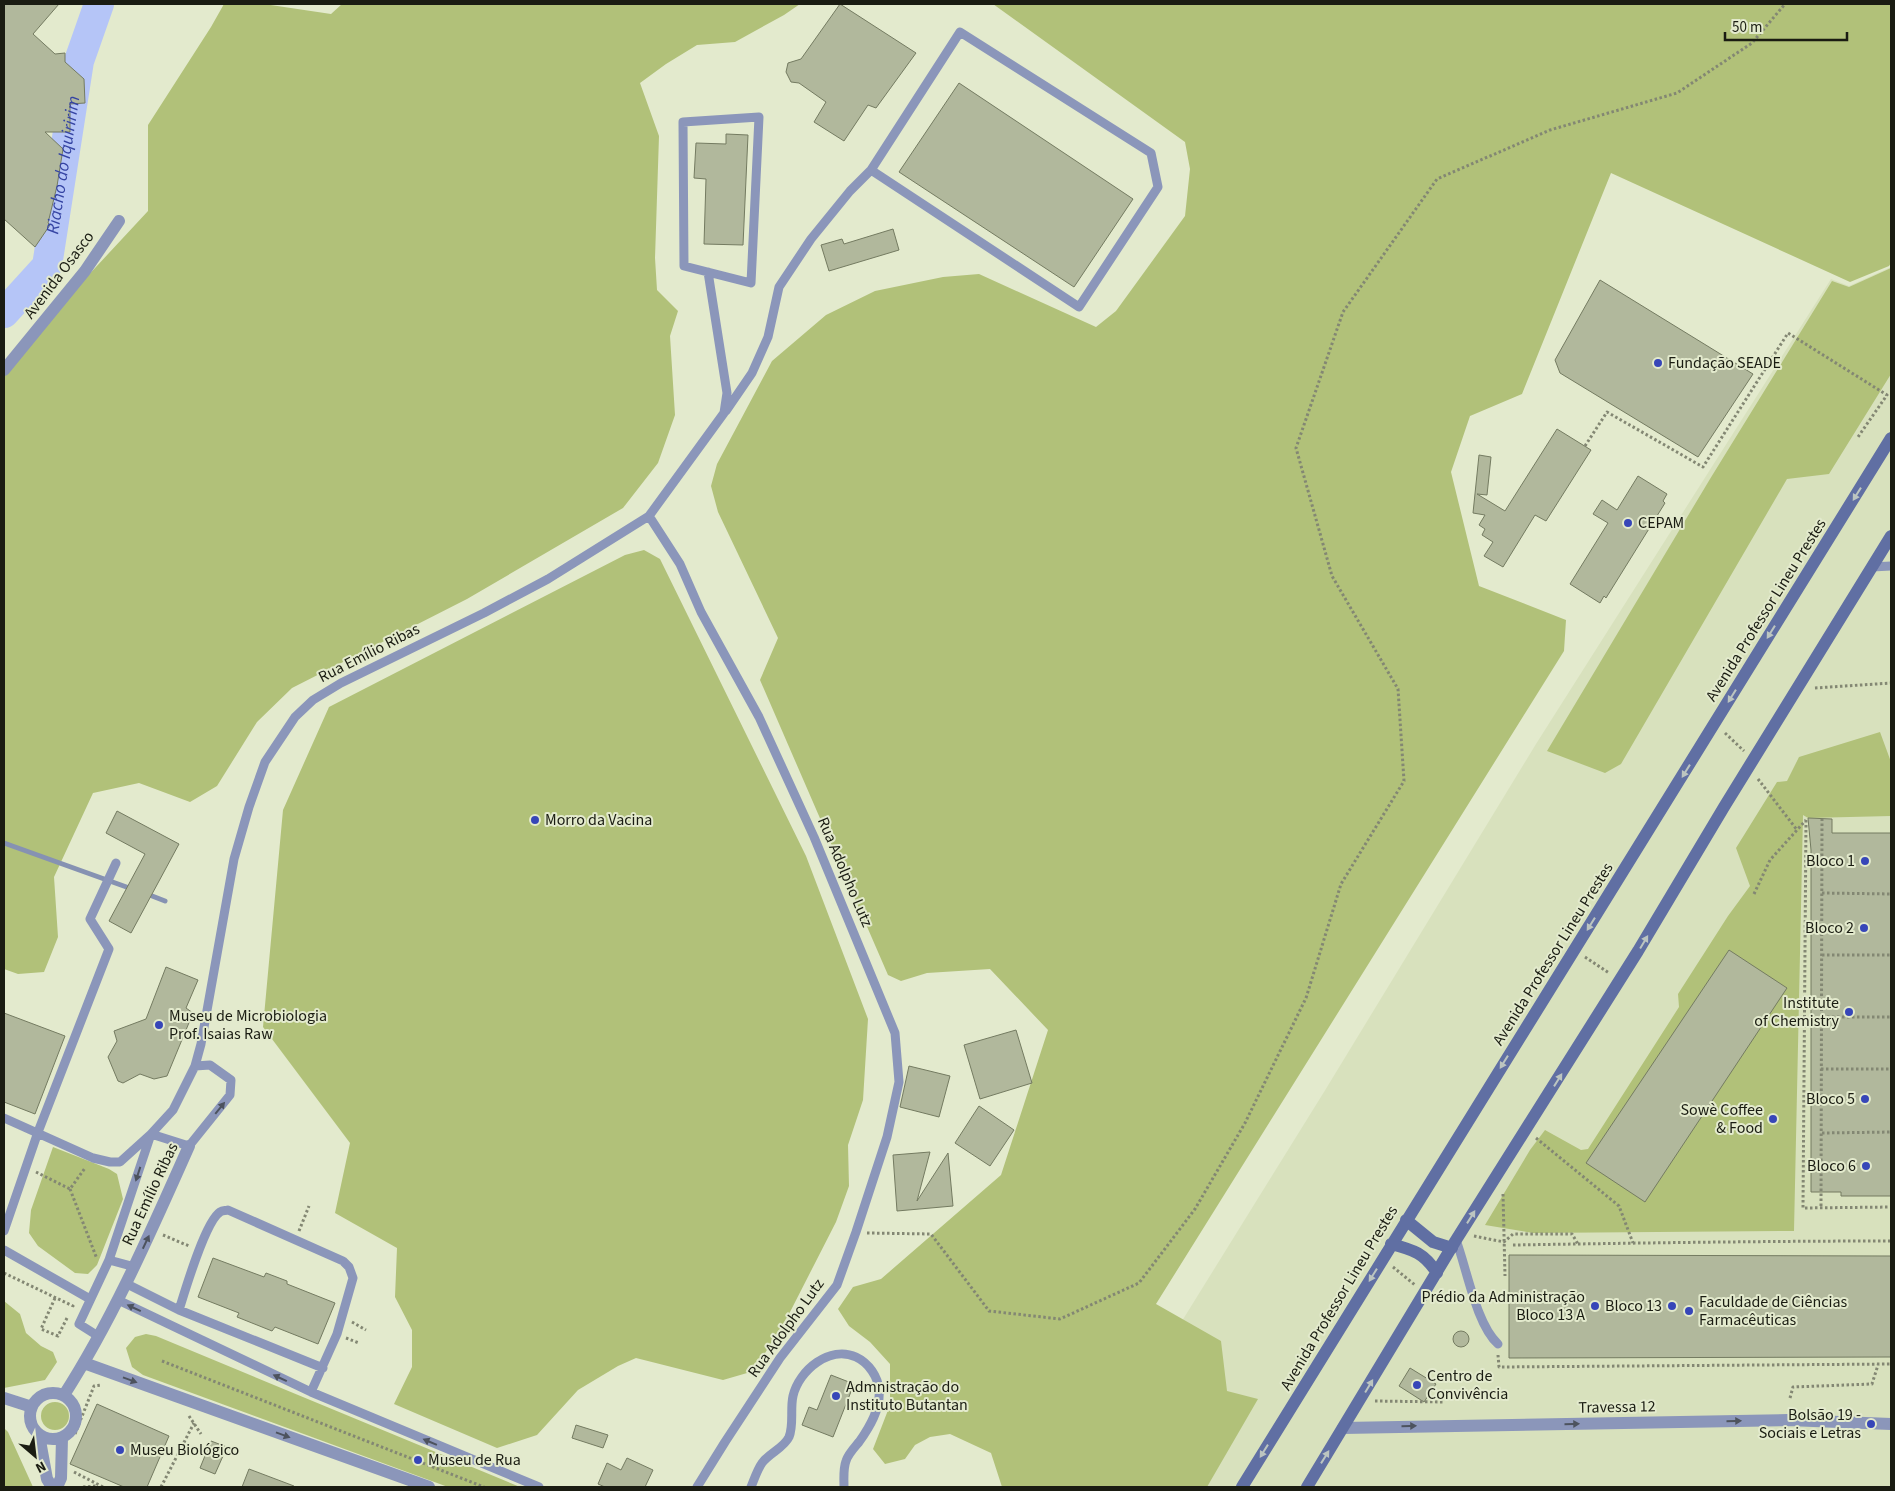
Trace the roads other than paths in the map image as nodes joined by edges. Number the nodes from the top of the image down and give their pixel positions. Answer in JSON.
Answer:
{"nodes":[{"id":1,"x":871,"y":170,"type":"junction"},
{"id":2,"x":119,"y":221,"type":"dead end"},
{"id":3,"x":708,"y":272,"type":"junction"},
{"id":4,"x":4,"y":370,"type":"edge"},
{"id":5,"x":724,"y":413,"type":"junction"},
{"id":6,"x":1891,"y":438,"type":"edge"},
{"id":7,"x":649,"y":516,"type":"junction"},
{"id":8,"x":1891,"y":536,"type":"edge"},
{"id":9,"x":1891,"y":566,"type":"edge"},
{"id":10,"x":1872,"y":567,"type":"junction"},
{"id":11,"x":116,"y":863,"type":"dead end"},
{"id":12,"x":194,"y":1066,"type":"junction"},
{"id":13,"x":4,"y":1118,"type":"edge"},
{"id":14,"x":38,"y":1132,"type":"junction"},
{"id":15,"x":151,"y":1134,"type":"junction"},
{"id":16,"x":189,"y":1146,"type":"junction"},
{"id":17,"x":1406,"y":1220,"type":"junction"},
{"id":18,"x":4,"y":1231,"type":"edge"},
{"id":19,"x":1456,"y":1240,"type":"junction"},
{"id":20,"x":1391,"y":1244,"type":"junction"},
{"id":21,"x":4,"y":1250,"type":"edge"},
{"id":22,"x":109,"y":1260,"type":"junction"},
{"id":23,"x":134,"y":1267,"type":"junction"},
{"id":24,"x":1437,"y":1273,"type":"junction"},
{"id":25,"x":127,"y":1284,"type":"junction"},
{"id":26,"x":90,"y":1299,"type":"junction"},
{"id":27,"x":118,"y":1300,"type":"junction"},
{"id":28,"x":179,"y":1310,"type":"junction"},
{"id":29,"x":98,"y":1336,"type":"junction"},
{"id":30,"x":1498,"y":1344,"type":"road end"},
{"id":31,"x":84,"y":1363,"type":"junction"},
{"id":32,"x":323,"y":1368,"type":"junction"},
{"id":33,"x":311,"y":1392,"type":"junction"},
{"id":34,"x":64,"y":1395,"type":"junction"},
{"id":35,"x":4,"y":1398,"type":"edge"},
{"id":36,"x":32,"y":1407,"type":"junction"},
{"id":37,"x":1891,"y":1424,"type":"edge"},
{"id":38,"x":1343,"y":1428,"type":"junction"},
{"id":39,"x":39,"y":1435,"type":"junction"},
{"id":40,"x":67,"y":1439,"type":"junction"},
{"id":41,"x":52,"y":1487,"type":"edge"},
{"id":42,"x":57,"y":1487,"type":"edge"},
{"id":43,"x":429,"y":1487,"type":"edge"},
{"id":44,"x":539,"y":1487,"type":"edge"},
{"id":45,"x":698,"y":1487,"type":"edge"},
{"id":46,"x":751,"y":1487,"type":"edge"},
{"id":47,"x":844,"y":1487,"type":"edge"},
{"id":48,"x":1242,"y":1487,"type":"edge"},
{"id":49,"x":1307,"y":1487,"type":"edge"}],
"edges":[{"from":1,"to":1,"type":"lane"},
{"from":1,"to":5,"type":"lane"},
{"from":2,"to":4,"type":"street","name":"Avenida Osasco"},
{"from":3,"to":3,"type":"lane"},
{"from":3,"to":5,"type":"lane"},
{"from":5,"to":7,"type":"lane"},
{"from":6,"to":17,"type":"main road","name":"Avenida Professor Lineu Prestes","one_way":true},
{"from":7,"to":12,"type":"lane","name":"Rua Emílio Ribas"},
{"from":7,"to":45,"type":"lane","name":"Rua Adolpho Lutz"},
{"from":8,"to":10,"type":"main road"},
{"from":9,"to":10,"type":"lane"},
{"from":19,"to":10,"type":"main road","one_way":true},
{"from":11,"to":14,"type":"lane"},
{"from":12,"to":15,"type":"lane","name":"Rua Emílio Ribas"},
{"from":16,"to":12,"type":"lane","name":"Rua Emílio Ribas","one_way":true},
{"from":13,"to":14,"type":"lane"},
{"from":14,"to":15,"type":"lane"},
{"from":14,"to":18,"type":"lane"},
{"from":15,"to":16,"type":"lane"},
{"from":15,"to":22,"type":"lane","name":"Rua Emílio Ribas","one_way":true},
{"from":23,"to":16,"type":"street","name":"Rua Emílio Ribas","one_way":true},
{"from":17,"to":19,"type":"main road"},
{"from":17,"to":20,"type":"main road","name":"Avenida Professor Lineu Prestes"},
{"from":19,"to":24,"type":"main road"},
{"from":19,"to":30,"type":"lane"},
{"from":20,"to":24,"type":"main road"},
{"from":20,"to":48,"type":"main road","name":"Avenida Professor Lineu Prestes","one_way":true},
{"from":21,"to":26,"type":"lane"},
{"from":22,"to":23,"type":"lane"},
{"from":22,"to":26,"type":"lane","name":"Rua Emílio Ribas"},
{"from":23,"to":25,"type":"street","name":"Rua Emílio Ribas"},
{"from":38,"to":24,"type":"main road","one_way":true},
{"from":25,"to":27,"type":"street","name":"Rua Emílio Ribas"},
{"from":25,"to":28,"type":"lane"},
{"from":26,"to":29,"type":"lane","name":"Rua Emílio Ribas"},
{"from":27,"to":29,"type":"street","name":"Rua Emílio Ribas"},
{"from":33,"to":27,"type":"lane","one_way":true},
{"from":28,"to":32,"type":"lane"},
{"from":28,"to":32,"type":"lane"},
{"from":29,"to":31,"type":"street","name":"Rua Emílio Ribas"},
{"from":31,"to":34,"type":"street","name":"Rua Emílio Ribas"},
{"from":31,"to":43,"type":"street","one_way":true},
{"from":32,"to":33,"type":"lane"},
{"from":44,"to":33,"type":"lane","one_way":true},
{"from":34,"to":36,"type":"street"},
{"from":34,"to":40,"type":"street"},
{"from":35,"to":36,"type":"street"},
{"from":36,"to":39,"type":"street"},
{"from":38,"to":37,"type":"street","name":"Travessa 12","one_way":true},
{"from":49,"to":38,"type":"main road","one_way":true},
{"from":39,"to":40,"type":"street"},
{"from":39,"to":41,"type":"street"},
{"from":40,"to":42,"type":"street"},
{"from":46,"to":47,"type":"lane"}]}
